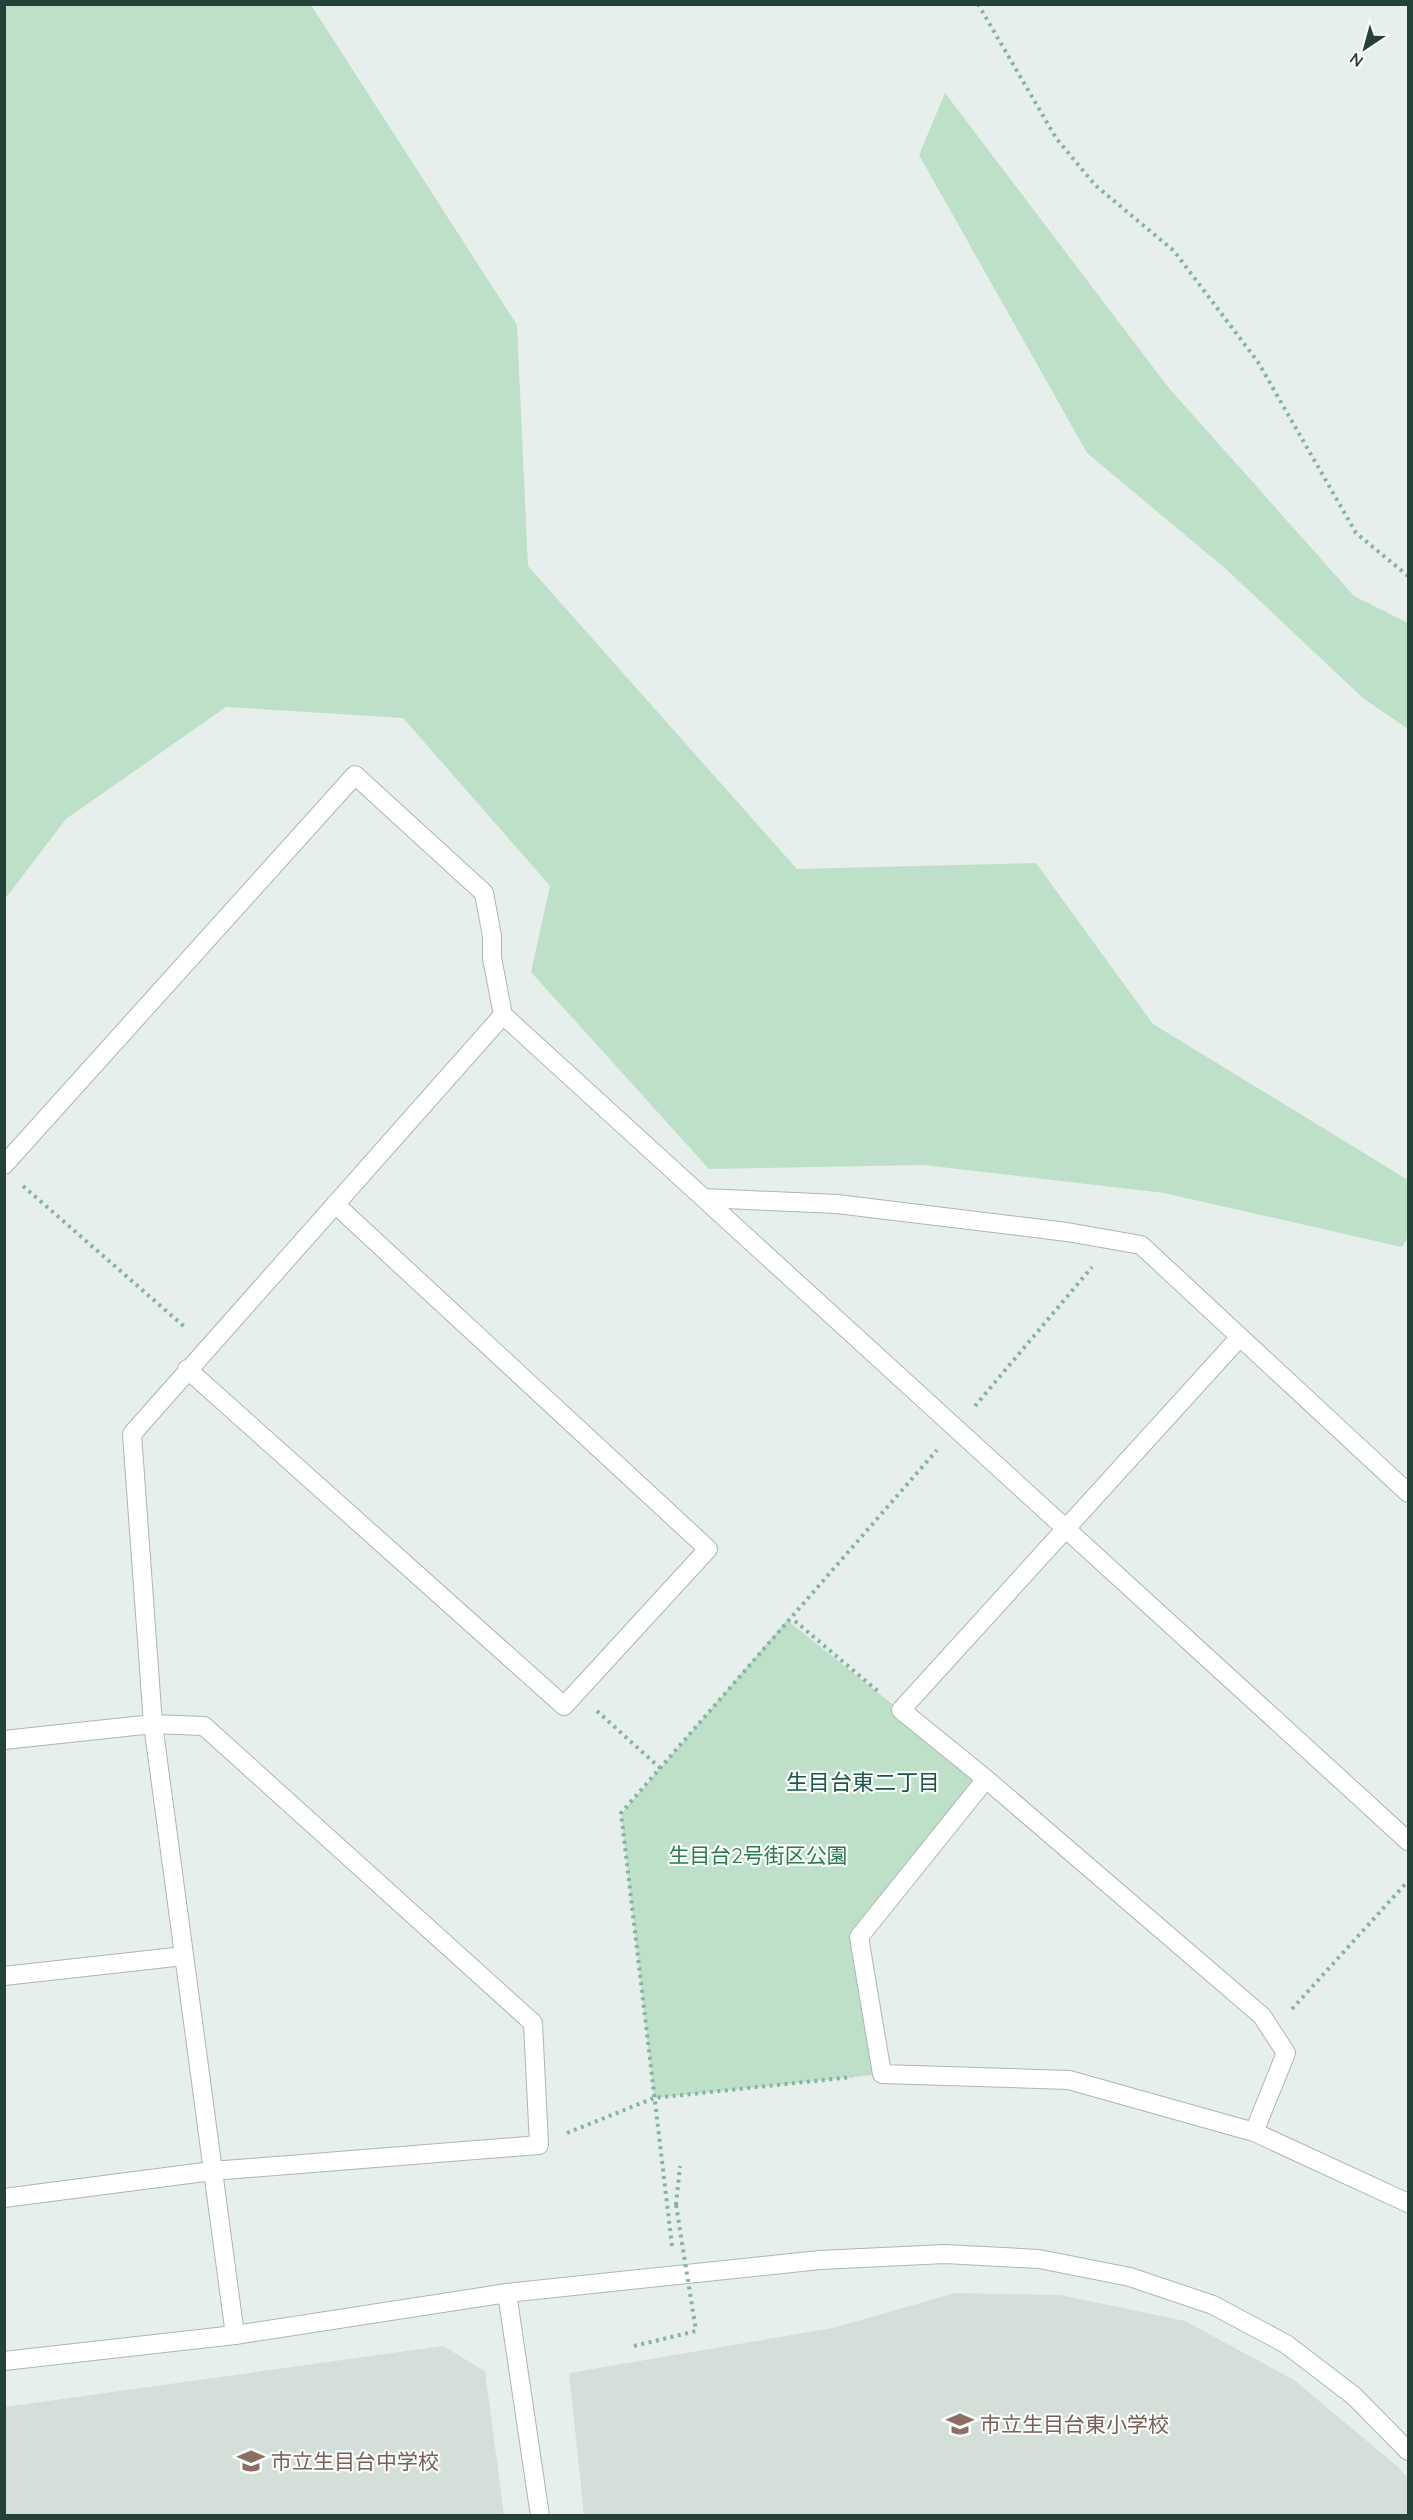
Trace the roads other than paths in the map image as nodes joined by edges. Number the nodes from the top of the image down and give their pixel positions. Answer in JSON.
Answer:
{"nodes":[{"id":1,"x":503,"y":1015,"type":"junction"},
{"id":2,"x":4,"y":1165,"type":"edge"},
{"id":3,"x":704,"y":1198,"type":"junction"},
{"id":4,"x":335,"y":1204,"type":"junction"},
{"id":5,"x":1240,"y":1337,"type":"junction"},
{"id":6,"x":187,"y":1370,"type":"junction"},
{"id":7,"x":1408,"y":1493,"type":"edge"},
{"id":8,"x":1066,"y":1528,"type":"junction"},
{"id":9,"x":153,"y":1724,"type":"junction"},
{"id":10,"x":4,"y":1740,"type":"edge"},
{"id":11,"x":986,"y":1779,"type":"junction"},
{"id":12,"x":1408,"y":1841,"type":"edge"},
{"id":13,"x":184,"y":1956,"type":"junction"},
{"id":14,"x":4,"y":1976,"type":"edge"},
{"id":15,"x":1254,"y":2132,"type":"junction"},
{"id":16,"x":212,"y":2171,"type":"junction"},
{"id":17,"x":4,"y":2199,"type":"edge"},
{"id":18,"x":1408,"y":2203,"type":"edge"},
{"id":19,"x":507,"y":2293,"type":"junction"},
{"id":20,"x":235,"y":2335,"type":"junction"},
{"id":21,"x":4,"y":2361,"type":"edge"},
{"id":22,"x":1408,"y":2451,"type":"edge"},
{"id":23,"x":540,"y":2516,"type":"edge"}],
"edges":[{"from":1,"to":2,"type":"street"},
{"from":1,"to":3,"type":"street"},
{"from":1,"to":4,"type":"street"},
{"from":3,"to":5,"type":"street"},
{"from":3,"to":8,"type":"street"},
{"from":4,"to":6,"type":"street"},
{"from":4,"to":6,"type":"street"},
{"from":5,"to":7,"type":"street"},
{"from":5,"to":8,"type":"street"},
{"from":6,"to":9,"type":"street"},
{"from":8,"to":11,"type":"street"},
{"from":8,"to":12,"type":"street"},
{"from":9,"to":10,"type":"street"},
{"from":9,"to":13,"type":"street"},
{"from":9,"to":16,"type":"street"},
{"from":11,"to":15,"type":"street"},
{"from":11,"to":15,"type":"street"},
{"from":13,"to":14,"type":"street"},
{"from":13,"to":16,"type":"street"},
{"from":15,"to":18,"type":"street"},
{"from":16,"to":17,"type":"street"},
{"from":16,"to":20,"type":"street"},
{"from":19,"to":20,"type":"street"},
{"from":19,"to":22,"type":"street"},
{"from":19,"to":23,"type":"street"},
{"from":20,"to":21,"type":"street"}]}
